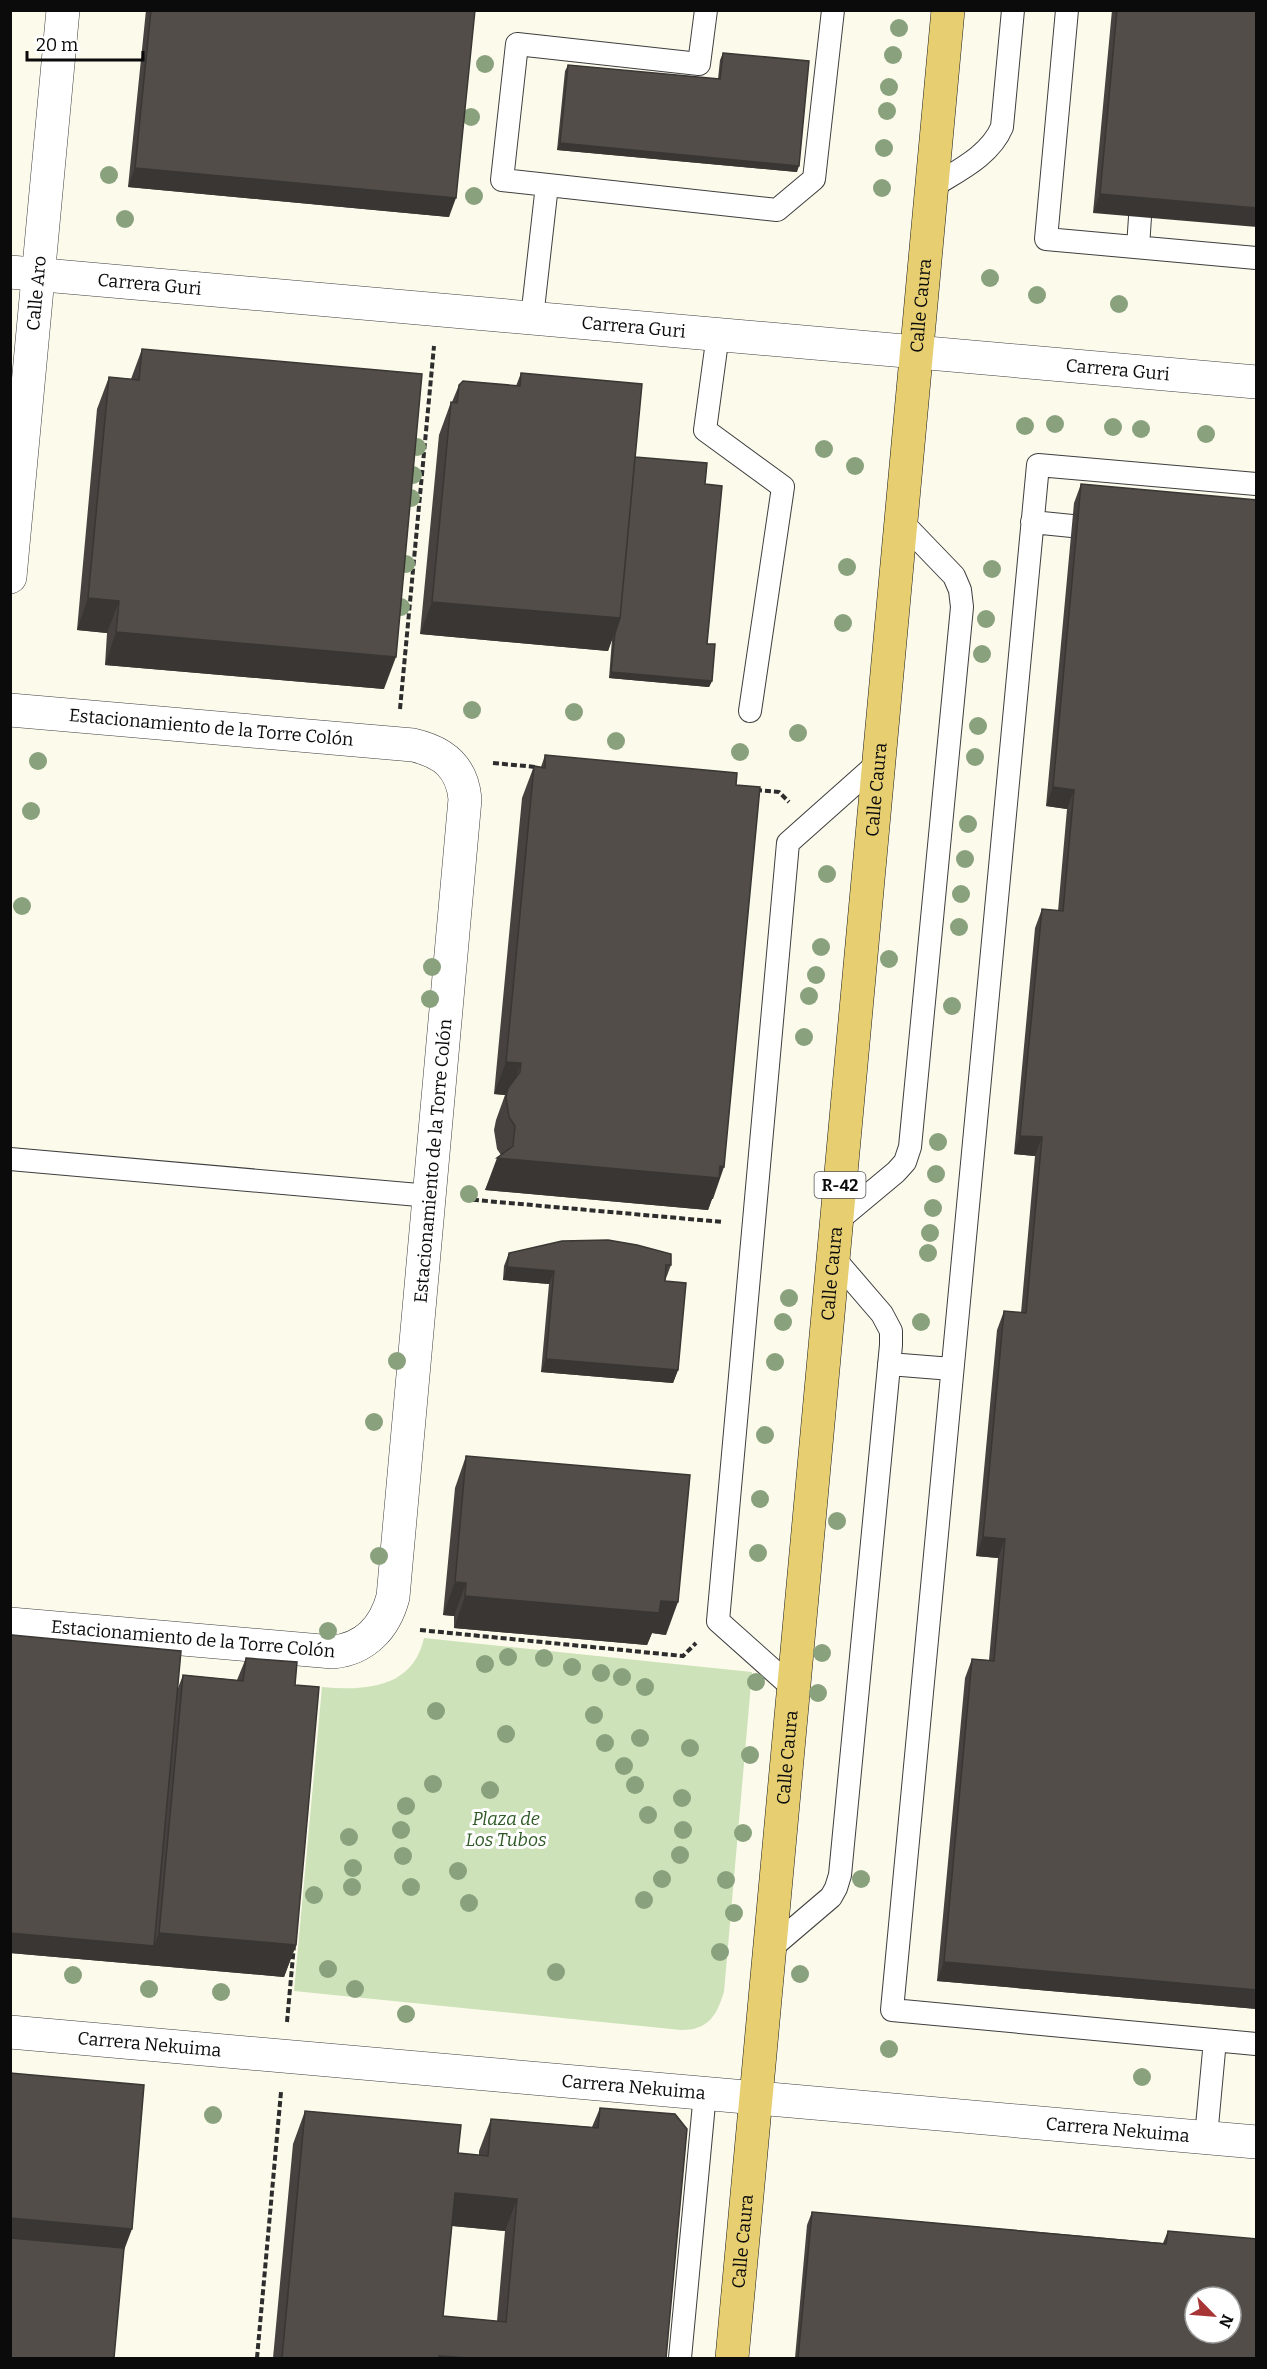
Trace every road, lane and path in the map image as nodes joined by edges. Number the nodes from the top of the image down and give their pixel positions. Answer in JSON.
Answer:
{"nodes":[{"id":1,"x":63,"y":10,"type":"edge"},
{"id":2,"x":706,"y":10,"type":"edge"},
{"id":3,"x":833,"y":10,"type":"edge"},
{"id":4,"x":948,"y":10,"type":"edge"},
{"id":5,"x":1013,"y":10,"type":"edge"},
{"id":6,"x":1067,"y":10,"type":"edge"},
{"id":7,"x":547,"y":185,"type":"junction"},
{"id":8,"x":932,"y":187,"type":"junction"},
{"id":9,"x":1140,"y":217,"type":"edge"},
{"id":10,"x":1138,"y":247,"type":"junction"},
{"id":11,"x":1257,"y":258,"type":"edge"},
{"id":12,"x":24,"y":273,"type":"edge"},
{"id":13,"x":437,"y":309,"type":"junction"},
{"id":14,"x":532,"y":318,"type":"junction"},
{"id":15,"x":718,"y":334,"type":"junction"},
{"id":16,"x":917,"y":352,"type":"junction"},
{"id":17,"x":1257,"y":382,"type":"edge"},
{"id":18,"x":1257,"y":484,"type":"edge"},
{"id":19,"x":902,"y":521,"type":"junction"},
{"id":20,"x":1032,"y":522,"type":"junction"},
{"id":21,"x":1072,"y":525,"type":"dead end"},
{"id":22,"x":10,"y":577,"type":"edge"},
{"id":23,"x":10,"y":710,"type":"edge"},
{"id":24,"x":750,"y":711,"type":"dead end"},
{"id":25,"x":397,"y":743,"type":"junction"},
{"id":26,"x":879,"y":762,"type":"junction"},
{"id":27,"x":543,"y":768,"type":"edge"},
{"id":28,"x":461,"y":777,"type":"junction"},
{"id":29,"x":756,"y":790,"type":"edge"},
{"id":30,"x":810,"y":823,"type":"junction"},
{"id":31,"x":10,"y":1159,"type":"edge"},
{"id":32,"x":430,"y":1196,"type":"junction"},
{"id":33,"x":836,"y":1222,"type":"junction"},
{"id":34,"x":754,"y":1225,"type":"junction"},
{"id":35,"x":833,"y":1257,"type":"junction"},
{"id":36,"x":889,"y":1364,"type":"junction"},
{"id":37,"x":952,"y":1369,"type":"junction"},
{"id":38,"x":390,"y":1610,"type":"junction"},
{"id":39,"x":718,"y":1621,"type":"junction"},
{"id":40,"x":10,"y":1624,"type":"edge"},
{"id":41,"x":794,"y":1688,"type":"junction"},
{"id":42,"x":295,"y":1937,"type":"edge"},
{"id":43,"x":770,"y":1949,"type":"junction"},
{"id":44,"x":10,"y":2031,"type":"edge"},
{"id":45,"x":1215,"y":2040,"type":"junction"},
{"id":46,"x":1257,"y":2044,"type":"edge"},
{"id":47,"x":284,"y":2056,"type":"junction"},
{"id":48,"x":705,"y":2093,"type":"junction"},
{"id":49,"x":756,"y":2097,"type":"junction"},
{"id":50,"x":1206,"y":2137,"type":"junction"},
{"id":51,"x":1257,"y":2142,"type":"edge"},
{"id":52,"x":257,"y":2358,"type":"edge"},
{"id":53,"x":680,"y":2358,"type":"edge"},
{"id":54,"x":732,"y":2358,"type":"edge"}],
"edges":[{"from":1,"to":12,"type":"street","name":"Calle Aro"},
{"from":2,"to":7,"type":"lane"},
{"from":3,"to":7,"type":"lane"},
{"from":4,"to":8,"type":"main road","name":"Calle Caura","number":"R-42"},
{"from":5,"to":8,"type":"lane"},
{"from":6,"to":10,"type":"lane"},
{"from":7,"to":14,"type":"lane"},
{"from":8,"to":16,"type":"main road","name":"Calle Caura","number":"R-42"},
{"from":9,"to":10,"type":"lane"},
{"from":10,"to":11,"type":"lane"},
{"from":12,"to":13,"type":"street","name":"Carrera Guri"},
{"from":12,"to":22,"type":"street","name":"Calle Aro"},
{"from":13,"to":14,"type":"street","name":"Carrera Guri"},
{"from":13,"to":25,"type":"path"},
{"from":14,"to":15,"type":"street","name":"Carrera Guri"},
{"from":15,"to":16,"type":"street","name":"Carrera Guri"},
{"from":15,"to":24,"type":"lane"},
{"from":16,"to":17,"type":"street","name":"Carrera Guri"},
{"from":16,"to":19,"type":"main road","name":"Calle Caura","number":"R-42"},
{"from":18,"to":20,"type":"lane"},
{"from":19,"to":26,"type":"main road","name":"Calle Caura","number":"R-42"},
{"from":19,"to":33,"type":"lane"},
{"from":20,"to":21,"type":"lane"},
{"from":20,"to":37,"type":"lane"},
{"from":23,"to":25,"type":"street","name":"Estacionamiento de la Torre Colón"},
{"from":25,"to":28,"type":"street","name":"Estacionamiento de la Torre Colón"},
{"from":26,"to":30,"type":"lane"},
{"from":26,"to":33,"type":"main road","name":"Calle Caura","number":"R-42"},
{"from":27,"to":28,"type":"path"},
{"from":28,"to":32,"type":"street","name":"Estacionamiento de la Torre Colón"},
{"from":29,"to":30,"type":"path"},
{"from":30,"to":34,"type":"lane"},
{"from":31,"to":32,"type":"lane"},
{"from":32,"to":34,"type":"path"},
{"from":32,"to":38,"type":"street","name":"Estacionamiento de la Torre Colón"},
{"from":33,"to":35,"type":"main road","name":"Calle Caura","number":"R-42"},
{"from":34,"to":39,"type":"lane"},
{"from":35,"to":36,"type":"lane"},
{"from":35,"to":41,"type":"main road","name":"Calle Caura","number":"R-42"},
{"from":36,"to":37,"type":"lane"},
{"from":36,"to":43,"type":"lane"},
{"from":37,"to":45,"type":"lane"},
{"from":38,"to":39,"type":"path"},
{"from":38,"to":40,"type":"street","name":"Estacionamiento de la Torre Colón"},
{"from":39,"to":41,"type":"lane"},
{"from":41,"to":43,"type":"main road","name":"Calle Caura","number":"R-42"},
{"from":42,"to":47,"type":"path"},
{"from":43,"to":49,"type":"main road","name":"Calle Caura","number":"R-42"},
{"from":44,"to":47,"type":"street","name":"Carrera Nekuima"},
{"from":45,"to":46,"type":"lane"},
{"from":45,"to":50,"type":"lane"},
{"from":47,"to":48,"type":"street","name":"Carrera Nekuima"},
{"from":47,"to":52,"type":"path"},
{"from":48,"to":49,"type":"street","name":"Carrera Nekuima"},
{"from":48,"to":53,"type":"lane"},
{"from":49,"to":50,"type":"street","name":"Carrera Nekuima"},
{"from":49,"to":54,"type":"main road","name":"Calle Caura","number":"R-42"},
{"from":50,"to":51,"type":"street","name":"Carrera Nekuima"}]}
